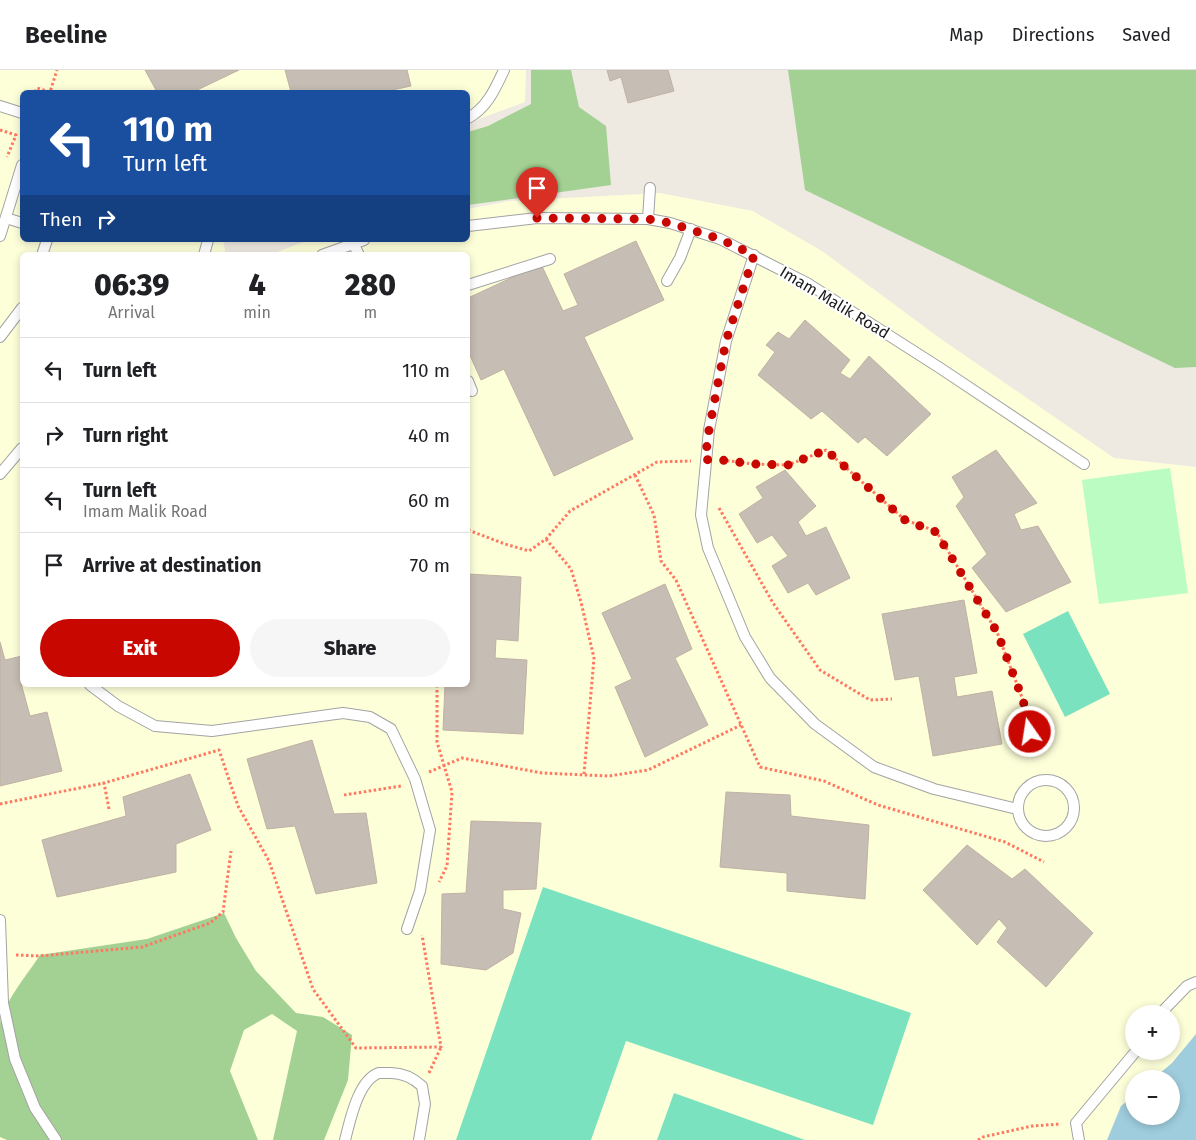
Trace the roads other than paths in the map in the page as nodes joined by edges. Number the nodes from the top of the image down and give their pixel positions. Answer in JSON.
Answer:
{"nodes":[{"id":1,"x":504,"y":70,"type":"edge"},
{"id":2,"x":0,"y":106,"type":"edge"},
{"id":3,"x":20,"y":113,"type":"edge"},
{"id":4,"x":470,"y":117,"type":"edge"},
{"id":5,"x":20,"y":172,"type":"edge"},
{"id":6,"x":650,"y":188,"type":"dead end"},
{"id":7,"x":6,"y":218,"type":"junction"},
{"id":8,"x":648,"y":219,"type":"junction"},
{"id":9,"x":20,"y":222,"type":"edge"},
{"id":10,"x":470,"y":226,"type":"edge"},
{"id":11,"x":691,"y":229,"type":"junction"},
{"id":12,"x":0,"y":236,"type":"edge"},
{"id":13,"x":357,"y":242,"type":"edge"},
{"id":14,"x":353,"y":243,"type":"junction"},
{"id":15,"x":330,"y":252,"type":"edge"},
{"id":16,"x":358,"y":252,"type":"edge"},
{"id":17,"x":754,"y":255,"type":"junction"},
{"id":18,"x":550,"y":259,"type":"dead end"},
{"id":19,"x":667,"y":281,"type":"dead end"},
{"id":20,"x":470,"y":284,"type":"edge"},
{"id":21,"x":20,"y":311,"type":"edge"},
{"id":22,"x":0,"y":337,"type":"edge"},
{"id":23,"x":470,"y":386,"type":"edge"},
{"id":24,"x":472,"y":391,"type":"dead end"},
{"id":25,"x":20,"y":450,"type":"edge"},
{"id":26,"x":1084,"y":464,"type":"dead end"},
{"id":27,"x":0,"y":474,"type":"edge"},
{"id":28,"x":93,"y":687,"type":"edge"},
{"id":29,"x":1017,"y":809,"type":"junction"},
{"id":30,"x":0,"y":920,"type":"edge"},
{"id":31,"x":406,"y":929,"type":"dead end"},
{"id":32,"x":1196,"y":982,"type":"edge"},
{"id":33,"x":1169,"y":1005,"type":"edge"},
{"id":34,"x":1128,"y":1060,"type":"edge"},
{"id":35,"x":56,"y":1140,"type":"edge"},
{"id":36,"x":345,"y":1140,"type":"edge"},
{"id":37,"x":419,"y":1140,"type":"edge"},
{"id":38,"x":1078,"y":1140,"type":"edge"}],
"edges":[{"from":1,"to":4,"type":"lane"},
{"from":2,"to":3,"type":"lane"},
{"from":5,"to":7,"type":"lane"},
{"from":6,"to":8,"type":"lane"},
{"from":7,"to":9,"type":"lane"},
{"from":7,"to":12,"type":"lane"},
{"from":8,"to":10,"type":"lane","name":"Imam Malik Road"},
{"from":8,"to":11,"type":"lane","name":"Imam Malik Road"},
{"from":11,"to":17,"type":"lane","name":"Imam Malik Road"},
{"from":11,"to":19,"type":"lane"},
{"from":13,"to":14,"type":"lane"},
{"from":14,"to":15,"type":"lane"},
{"from":14,"to":16,"type":"lane"},
{"from":17,"to":26,"type":"lane","name":"Imam Malik Road"},
{"from":17,"to":29,"type":"lane"},
{"from":18,"to":20,"type":"lane"},
{"from":21,"to":22,"type":"lane"},
{"from":23,"to":24,"type":"lane"},
{"from":25,"to":27,"type":"lane"},
{"from":28,"to":31,"type":"lane"},
{"from":29,"to":29,"type":"lane"},
{"from":30,"to":35,"type":"lane"},
{"from":32,"to":33,"type":"lane"},
{"from":34,"to":38,"type":"lane"},
{"from":36,"to":37,"type":"lane"}]}
